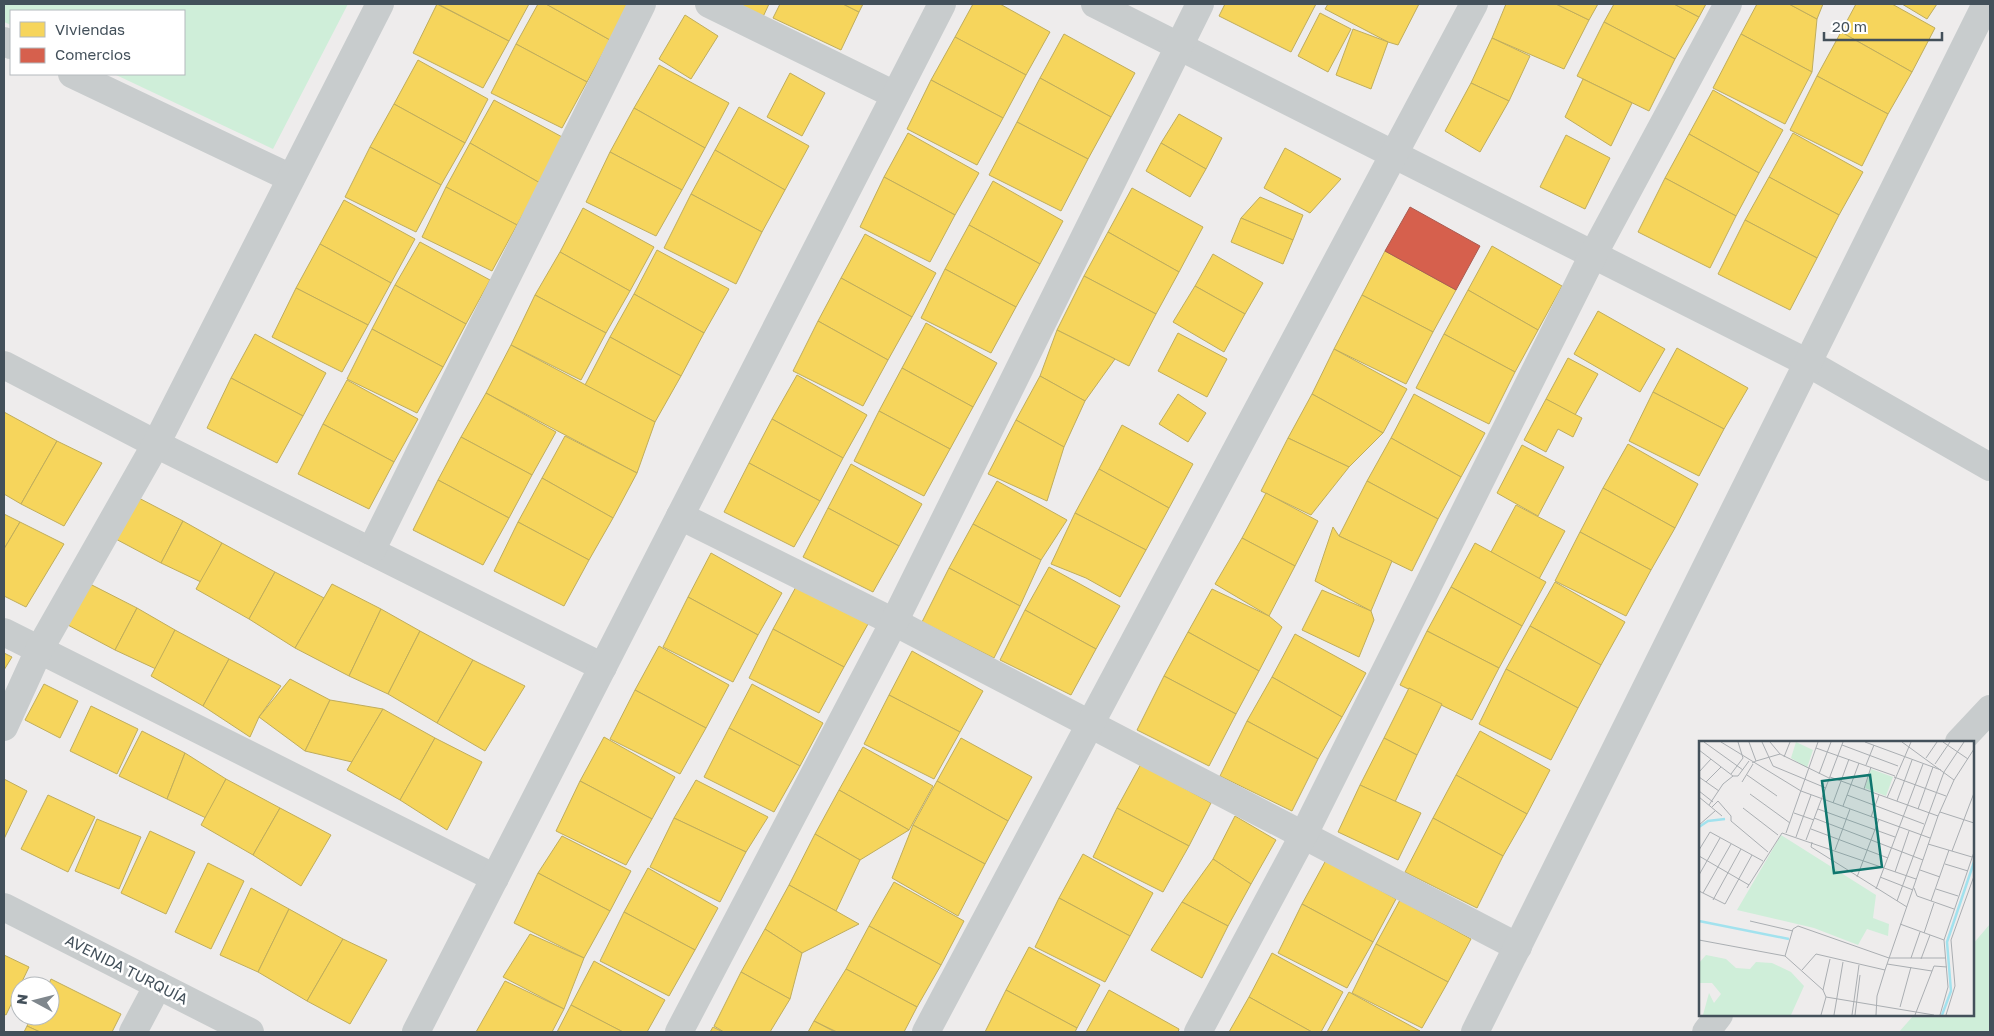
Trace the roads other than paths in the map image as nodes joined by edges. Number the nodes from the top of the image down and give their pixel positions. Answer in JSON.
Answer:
{"nodes":[{"id":1,"x":380,"y":4,"type":"edge"},
{"id":2,"x":642,"y":4,"type":"edge"},
{"id":3,"x":709,"y":4,"type":"edge"},
{"id":4,"x":942,"y":4,"type":"edge"},
{"id":5,"x":1095,"y":4,"type":"edge"},
{"id":6,"x":1200,"y":4,"type":"edge"},
{"id":7,"x":1474,"y":4,"type":"edge"},
{"id":8,"x":1728,"y":4,"type":"edge"},
{"id":9,"x":1986,"y":4,"type":"edge"},
{"id":10,"x":1179,"y":46,"type":"junction"},
{"id":11,"x":74,"y":75,"type":"edge"},
{"id":12,"x":895,"y":95,"type":"junction"},
{"id":13,"x":1394,"y":154,"type":"junction"},
{"id":14,"x":291,"y":178,"type":"junction"},
{"id":15,"x":1593,"y":255,"type":"junction"},
{"id":16,"x":1808,"y":363,"type":"junction"},
{"id":17,"x":4,"y":365,"type":"edge"},
{"id":18,"x":156,"y":444,"type":"junction"},
{"id":19,"x":1990,"y":467,"type":"edge"},
{"id":20,"x":680,"y":516,"type":"junction"},
{"id":21,"x":371,"y":551,"type":"junction"},
{"id":22,"x":894,"y":622,"type":"junction"},
{"id":23,"x":4,"y":632,"type":"edge"},
{"id":24,"x":39,"y":650,"type":"junction"},
{"id":25,"x":603,"y":667,"type":"junction"},
{"id":26,"x":1990,"y":709,"type":"edge"},
{"id":27,"x":1090,"y":725,"type":"junction"},
{"id":28,"x":4,"y":727,"type":"edge"},
{"id":29,"x":1960,"y":741,"type":"edge"},
{"id":30,"x":1303,"y":836,"type":"junction"},
{"id":31,"x":495,"y":878,"type":"junction"},
{"id":32,"x":4,"y":907,"type":"edge"},
{"id":33,"x":1518,"y":947,"type":"junction"},
{"id":34,"x":158,"y":985,"type":"junction"},
{"id":35,"x":1718,"y":1016,"type":"edge"},
{"id":36,"x":133,"y":1032,"type":"edge"},
{"id":37,"x":250,"y":1032,"type":"edge"},
{"id":38,"x":416,"y":1032,"type":"edge"},
{"id":39,"x":679,"y":1032,"type":"edge"},
{"id":40,"x":926,"y":1032,"type":"edge"},
{"id":41,"x":1198,"y":1032,"type":"edge"},
{"id":42,"x":1475,"y":1032,"type":"edge"},
{"id":43,"x":1706,"y":1032,"type":"edge"}],
"edges":[{"from":1,"to":14,"type":"street"},
{"from":2,"to":21,"type":"street"},
{"from":3,"to":12,"type":"street"},
{"from":4,"to":12,"type":"street"},
{"from":5,"to":10,"type":"street"},
{"from":6,"to":10,"type":"street"},
{"from":7,"to":13,"type":"street"},
{"from":8,"to":15,"type":"street"},
{"from":9,"to":16,"type":"street"},
{"from":10,"to":13,"type":"street"},
{"from":10,"to":22,"type":"street"},
{"from":11,"to":14,"type":"street"},
{"from":12,"to":20,"type":"street"},
{"from":13,"to":15,"type":"street"},
{"from":13,"to":27,"type":"street"},
{"from":14,"to":18,"type":"street"},
{"from":15,"to":16,"type":"street"},
{"from":15,"to":30,"type":"street"},
{"from":16,"to":19,"type":"street"},
{"from":16,"to":33,"type":"street"},
{"from":17,"to":18,"type":"street"},
{"from":18,"to":21,"type":"street"},
{"from":18,"to":24,"type":"street"},
{"from":20,"to":22,"type":"street"},
{"from":20,"to":25,"type":"street"},
{"from":21,"to":25,"type":"street"},
{"from":22,"to":27,"type":"street"},
{"from":22,"to":39,"type":"street"},
{"from":23,"to":24,"type":"street"},
{"from":24,"to":28,"type":"street"},
{"from":24,"to":31,"type":"street"},
{"from":25,"to":31,"type":"street"},
{"from":26,"to":29,"type":"street"},
{"from":27,"to":30,"type":"street"},
{"from":27,"to":40,"type":"street"},
{"from":30,"to":33,"type":"street"},
{"from":30,"to":41,"type":"street"},
{"from":31,"to":38,"type":"street"},
{"from":32,"to":34,"type":"street","name":"AVENIDA TURQUÍA"},
{"from":33,"to":42,"type":"street"},
{"from":34,"to":36,"type":"street"},
{"from":34,"to":37,"type":"street","name":"AVENIDA TURQUÍA"},
{"from":35,"to":43,"type":"street"}]}
